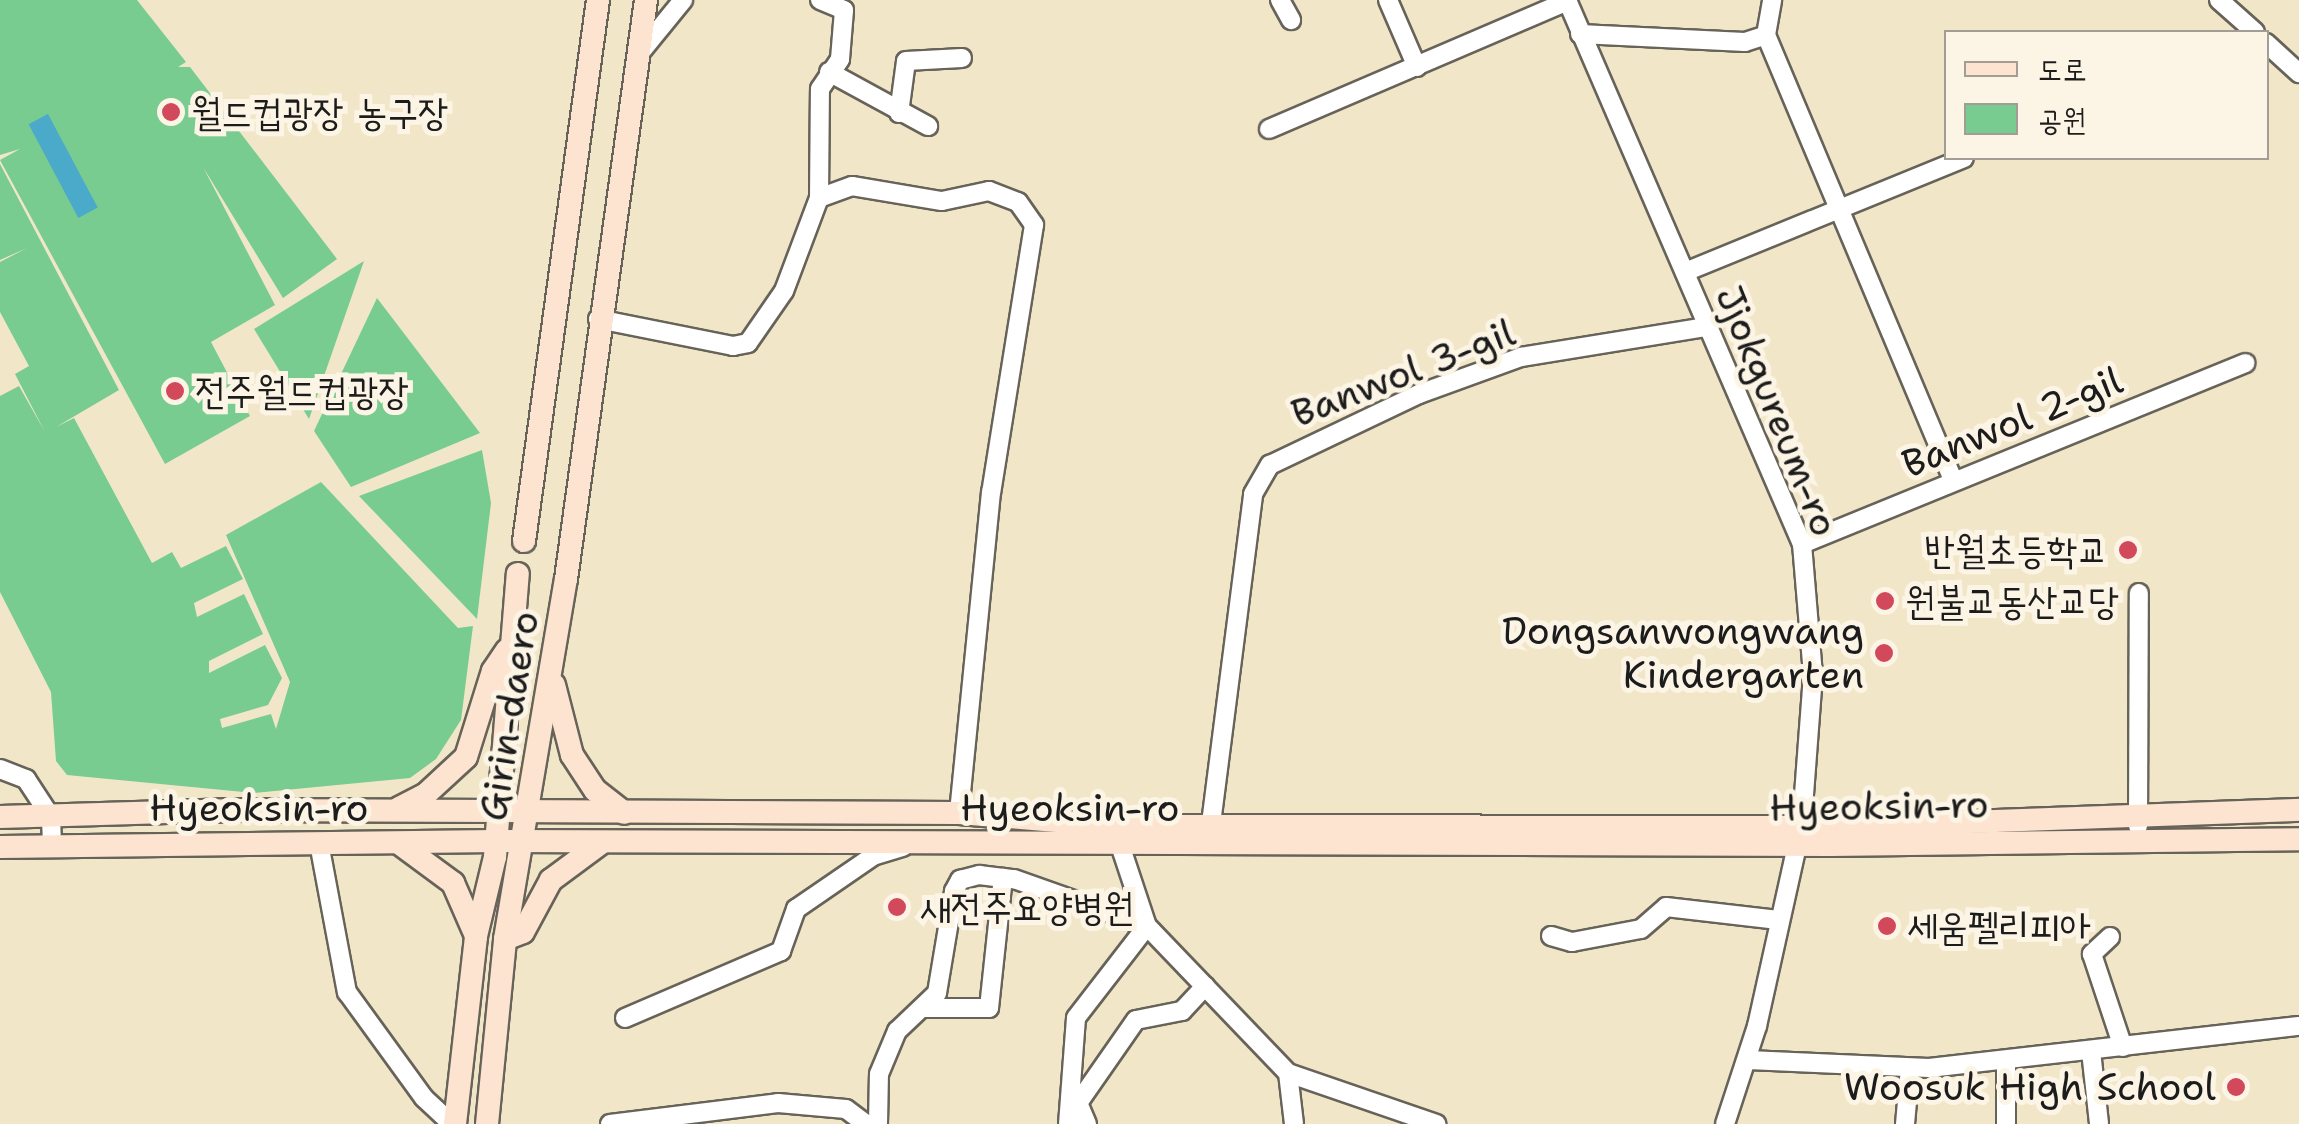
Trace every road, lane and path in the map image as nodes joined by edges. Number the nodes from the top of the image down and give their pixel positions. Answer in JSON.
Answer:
{"nodes":[{"id":1,"x":598,"y":0,"type":"edge"},
{"id":2,"x":646,"y":0,"type":"edge"},
{"id":3,"x":683,"y":0,"type":"edge"},
{"id":4,"x":820,"y":0,"type":"edge"},
{"id":5,"x":1280,"y":0,"type":"edge"},
{"id":6,"x":1388,"y":0,"type":"edge"},
{"id":7,"x":1772,"y":0,"type":"edge"},
{"id":8,"x":2219,"y":0,"type":"edge"},
{"id":9,"x":1567,"y":1,"type":"edge"},
{"id":10,"x":1291,"y":20,"type":"dead end"},
{"id":11,"x":2253,"y":30,"type":"edge"},
{"id":12,"x":1580,"y":34,"type":"junction"},
{"id":13,"x":1766,"y":34,"type":"junction"},
{"id":14,"x":2269,"y":46,"type":"edge"},
{"id":15,"x":637,"y":55,"type":"junction"},
{"id":16,"x":962,"y":58,"type":"dead end"},
{"id":17,"x":1417,"y":67,"type":"junction"},
{"id":18,"x":829,"y":72,"type":"junction"},
{"id":19,"x":2299,"y":73,"type":"edge"},
{"id":20,"x":899,"y":113,"type":"junction"},
{"id":21,"x":928,"y":126,"type":"dead end"},
{"id":22,"x":1269,"y":129,"type":"dead end"},
{"id":23,"x":1959,"y":160,"type":"edge"},
{"id":24,"x":819,"y":198,"type":"junction"},
{"id":25,"x":1841,"y":206,"type":"junction"},
{"id":26,"x":1685,"y":272,"type":"junction"},
{"id":27,"x":598,"y":319,"type":"junction"},
{"id":28,"x":1708,"y":327,"type":"junction"},
{"id":29,"x":2246,"y":363,"type":"dead end"},
{"id":30,"x":1953,"y":480,"type":"junction"},
{"id":31,"x":524,"y":541,"type":"dead end"},
{"id":32,"x":1802,"y":544,"type":"junction"},
{"id":33,"x":518,"y":574,"type":"dead end"},
{"id":34,"x":2139,"y":593,"type":"dead end"},
{"id":35,"x":507,"y":650,"type":"junction"},
{"id":36,"x":551,"y":672,"type":"junction"},
{"id":37,"x":0,"y":769,"type":"edge"},
{"id":38,"x":396,"y":810,"type":"junction"},
{"id":39,"x":2299,"y":810,"type":"edge"},
{"id":40,"x":499,"y":812,"type":"junction"},
{"id":41,"x":531,"y":813,"type":"junction"},
{"id":42,"x":624,"y":813,"type":"junction"},
{"id":43,"x":960,"y":813,"type":"junction"},
{"id":44,"x":51,"y":816,"type":"junction"},
{"id":45,"x":0,"y":817,"type":"edge"},
{"id":46,"x":2138,"y":826,"type":"junction"},
{"id":47,"x":1799,"y":833,"type":"junction"},
{"id":48,"x":1210,"y":834,"type":"junction"},
{"id":49,"x":1116,"y":835,"type":"junction"},
{"id":50,"x":2299,"y":838,"type":"edge"},
{"id":51,"x":397,"y":842,"type":"junction"},
{"id":52,"x":497,"y":842,"type":"junction"},
{"id":53,"x":525,"y":842,"type":"junction"},
{"id":54,"x":604,"y":842,"type":"junction"},
{"id":55,"x":900,"y":842,"type":"junction"},
{"id":56,"x":320,"y":843,"type":"junction"},
{"id":57,"x":52,"y":844,"type":"junction"},
{"id":58,"x":0,"y":847,"type":"edge"},
{"id":59,"x":1008,"y":878,"type":"junction"},
{"id":60,"x":1778,"y":920,"type":"junction"},
{"id":61,"x":1147,"y":926,"type":"junction"},
{"id":62,"x":476,"y":936,"type":"junction"},
{"id":63,"x":1551,"y":936,"type":"dead end"},
{"id":64,"x":2110,"y":936,"type":"dead end"},
{"id":65,"x":505,"y":939,"type":"junction"},
{"id":66,"x":1205,"y":986,"type":"junction"},
{"id":67,"x":922,"y":1008,"type":"junction"},
{"id":68,"x":626,"y":1018,"type":"dead end"},
{"id":69,"x":2299,"y":1026,"type":"edge"},
{"id":70,"x":2123,"y":1047,"type":"junction"},
{"id":71,"x":2091,"y":1051,"type":"junction"},
{"id":72,"x":1748,"y":1060,"type":"junction"},
{"id":73,"x":2006,"y":1060,"type":"junction"},
{"id":74,"x":1910,"y":1068,"type":"junction"},
{"id":75,"x":1288,"y":1073,"type":"junction"},
{"id":76,"x":453,"y":1124,"type":"edge"},
{"id":77,"x":487,"y":1124,"type":"edge"},
{"id":78,"x":610,"y":1124,"type":"edge"},
{"id":79,"x":866,"y":1124,"type":"edge"},
{"id":80,"x":878,"y":1124,"type":"edge"},
{"id":81,"x":1068,"y":1124,"type":"edge"},
{"id":82,"x":1087,"y":1124,"type":"edge"},
{"id":83,"x":1294,"y":1124,"type":"edge"},
{"id":84,"x":1436,"y":1124,"type":"edge"},
{"id":85,"x":1725,"y":1124,"type":"edge"},
{"id":86,"x":1905,"y":1124,"type":"edge"},
{"id":87,"x":2006,"y":1124,"type":"edge"},
{"id":88,"x":2099,"y":1124,"type":"edge"}],
"edges":[{"from":1,"to":31,"type":"street"},
{"from":2,"to":15,"type":"street","name":"Girin-daero"},
{"from":3,"to":15,"type":"street"},
{"from":4,"to":18,"type":"street"},
{"from":5,"to":10,"type":"street"},
{"from":6,"to":17,"type":"street"},
{"from":7,"to":13,"type":"street"},
{"from":8,"to":11,"type":"street"},
{"from":9,"to":12,"type":"street","name":"Jjokgureum-ro"},
{"from":9,"to":17,"type":"street"},
{"from":12,"to":13,"type":"street"},
{"from":12,"to":26,"type":"street","name":"Jjokgureum-ro"},
{"from":13,"to":25,"type":"street"},
{"from":14,"to":19,"type":"street"},
{"from":15,"to":27,"type":"street","name":"Girin-daero"},
{"from":16,"to":20,"type":"street"},
{"from":17,"to":22,"type":"street"},
{"from":18,"to":20,"type":"street"},
{"from":18,"to":24,"type":"street"},
{"from":20,"to":21,"type":"street"},
{"from":23,"to":25,"type":"street"},
{"from":24,"to":27,"type":"street"},
{"from":24,"to":43,"type":"street"},
{"from":25,"to":26,"type":"street"},
{"from":25,"to":30,"type":"street"},
{"from":26,"to":28,"type":"street","name":"Jjokgureum-ro"},
{"from":27,"to":36,"type":"street","name":"Girin-daero"},
{"from":28,"to":32,"type":"street","name":"Jjokgureum-ro"},
{"from":28,"to":48,"type":"street","name":"Banwol 3-gil"},
{"from":29,"to":30,"type":"street","name":"Banwol 2-gil"},
{"from":30,"to":32,"type":"street","name":"Banwol 2-gil"},
{"from":32,"to":47,"type":"street","name":"Jjokgureum-ro"},
{"from":33,"to":35,"type":"street","name":"Girin-daero"},
{"from":34,"to":46,"type":"street"},
{"from":35,"to":38,"type":"street"},
{"from":35,"to":40,"type":"street","name":"Girin-daero"},
{"from":36,"to":41,"type":"street","name":"Girin-daero"},
{"from":36,"to":42,"type":"street"},
{"from":37,"to":44,"type":"street"},
{"from":38,"to":40,"type":"street","name":"Hyeoksin-ro"},
{"from":38,"to":44,"type":"street","name":"Hyeoksin-ro"},
{"from":39,"to":46,"type":"street","name":"Hyeoksin-ro"},
{"from":40,"to":41,"type":"street","name":"Hyeoksin-ro"},
{"from":40,"to":52,"type":"street","name":"Girin-daero"},
{"from":41,"to":42,"type":"street","name":"Hyeoksin-ro"},
{"from":41,"to":53,"type":"street","name":"Girin-daero"},
{"from":42,"to":43,"type":"street","name":"Hyeoksin-ro"},
{"from":43,"to":49,"type":"street","name":"Hyeoksin-ro"},
{"from":44,"to":45,"type":"street","name":"Hyeoksin-ro"},
{"from":44,"to":57,"type":"street"},
{"from":46,"to":47,"type":"street","name":"Hyeoksin-ro"},
{"from":46,"to":50,"type":"street","name":"Hyeoksin-ro"},
{"from":47,"to":48,"type":"street","name":"Hyeoksin-ro"},
{"from":47,"to":60,"type":"street","name":"Jjokgureum-ro"},
{"from":48,"to":49,"type":"street","name":"Hyeoksin-ro"},
{"from":49,"to":55,"type":"street","name":"Hyeoksin-ro"},
{"from":49,"to":61,"type":"street"},
{"from":51,"to":52,"type":"street","name":"Hyeoksin-ro"},
{"from":51,"to":56,"type":"street","name":"Hyeoksin-ro"},
{"from":51,"to":62,"type":"street"},
{"from":52,"to":53,"type":"street","name":"Hyeoksin-ro"},
{"from":52,"to":62,"type":"street","name":"Girin-daero"},
{"from":53,"to":54,"type":"street","name":"Hyeoksin-ro"},
{"from":53,"to":65,"type":"street","name":"Girin-daero"},
{"from":54,"to":55,"type":"street","name":"Hyeoksin-ro"},
{"from":54,"to":65,"type":"street"},
{"from":55,"to":68,"type":"street"},
{"from":56,"to":57,"type":"street","name":"Hyeoksin-ro"},
{"from":56,"to":76,"type":"street"},
{"from":57,"to":58,"type":"street","name":"Hyeoksin-ro"},
{"from":59,"to":61,"type":"street"},
{"from":59,"to":67,"type":"street"},
{"from":59,"to":67,"type":"street"},
{"from":60,"to":63,"type":"street"},
{"from":60,"to":72,"type":"street","name":"Jjokgureum-ro"},
{"from":61,"to":66,"type":"street"},
{"from":61,"to":81,"type":"street"},
{"from":62,"to":76,"type":"street","name":"Girin-daero"},
{"from":64,"to":70,"type":"street"},
{"from":65,"to":77,"type":"street","name":"Girin-daero"},
{"from":66,"to":75,"type":"street"},
{"from":66,"to":82,"type":"street"},
{"from":67,"to":80,"type":"street"},
{"from":69,"to":70,"type":"street"},
{"from":70,"to":71,"type":"street"},
{"from":71,"to":73,"type":"street"},
{"from":71,"to":88,"type":"street"},
{"from":72,"to":74,"type":"street"},
{"from":72,"to":85,"type":"street","name":"Jjokgureum-ro"},
{"from":73,"to":74,"type":"street"},
{"from":73,"to":87,"type":"street"},
{"from":74,"to":86,"type":"street"},
{"from":75,"to":83,"type":"street"},
{"from":75,"to":84,"type":"street"},
{"from":78,"to":79,"type":"street"}]}
